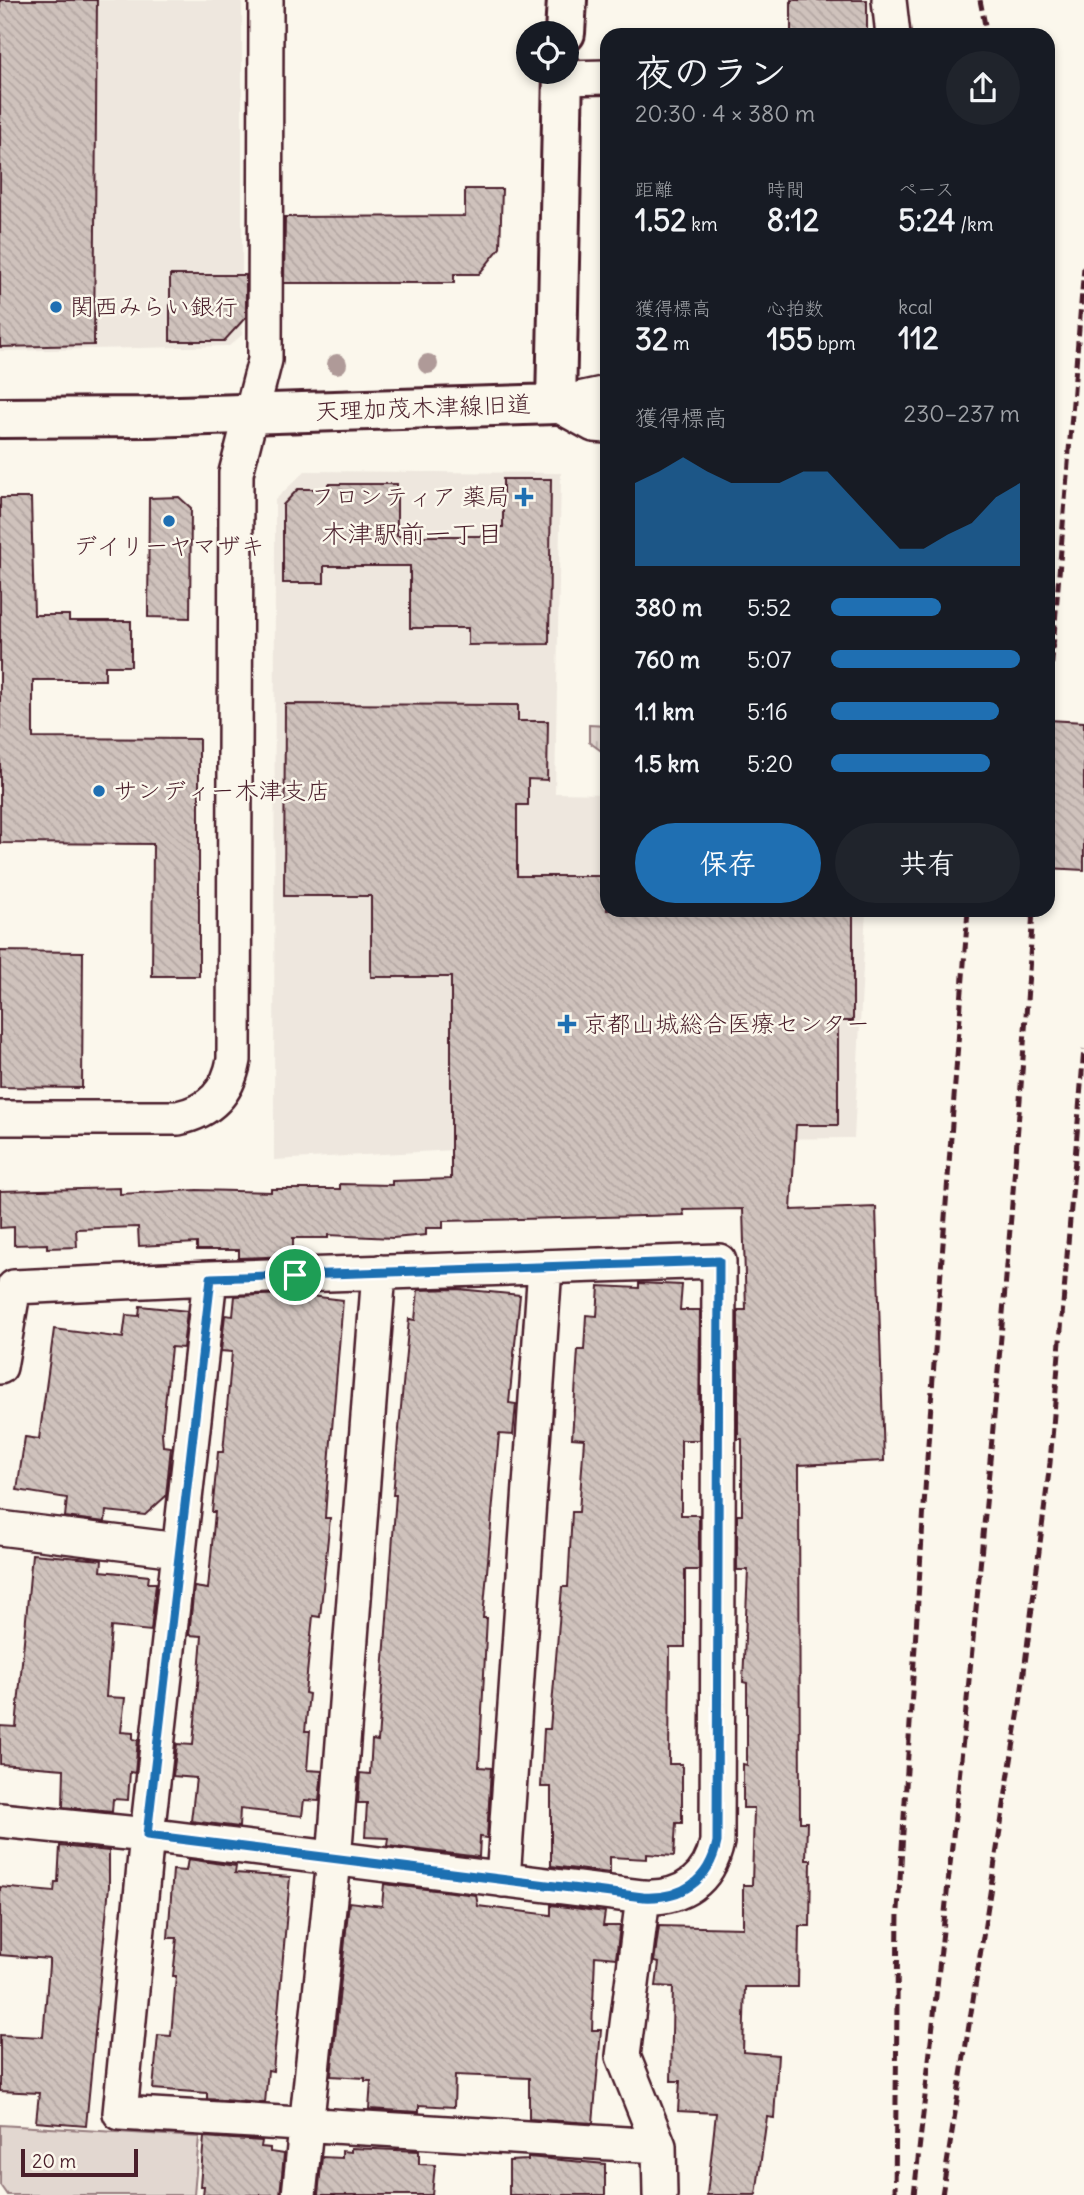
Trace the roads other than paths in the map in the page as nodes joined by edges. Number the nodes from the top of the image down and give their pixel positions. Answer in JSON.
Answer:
{"nodes":[{"id":1,"x":266,"y":0,"type":"edge"},
{"id":2,"x":567,"y":0,"type":"edge"},
{"id":3,"x":889,"y":0,"type":"edge"},
{"id":4,"x":566,"y":21,"type":"edge"},
{"id":5,"x":892,"y":28,"type":"edge"},
{"id":6,"x":579,"y":76,"type":"edge"},
{"id":7,"x":600,"y":77,"type":"edge"},
{"id":8,"x":563,"y":84,"type":"edge"},
{"id":9,"x":600,"y":395,"type":"edge"},
{"id":10,"x":556,"y":404,"type":"junction"},
{"id":11,"x":251,"y":413,"type":"junction"},
{"id":12,"x":0,"y":418,"type":"edge"},
{"id":13,"x":600,"y":424,"type":"edge"},
{"id":14,"x":0,"y":1118,"type":"edge"},
{"id":15,"x":545,"y":1267,"type":"junction"},
{"id":16,"x":379,"y":1272,"type":"junction"},
{"id":17,"x":211,"y":1278,"type":"junction"},
{"id":18,"x":0,"y":1367,"type":"edge"},
{"id":19,"x":0,"y":1528,"type":"edge"},
{"id":20,"x":178,"y":1550,"type":"junction"},
{"id":21,"x":0,"y":1819,"type":"edge"},
{"id":22,"x":147,"y":1835,"type":"junction"},
{"id":23,"x":334,"y":1860,"type":"junction"},
{"id":24,"x":503,"y":1880,"type":"junction"},
{"id":25,"x":643,"y":1897,"type":"junction"},
{"id":26,"x":306,"y":2123,"type":"junction"},
{"id":27,"x":659,"y":2146,"type":"junction"},
{"id":28,"x":299,"y":2195,"type":"edge"},
{"id":29,"x":660,"y":2195,"type":"edge"}],
"edges":[{"from":1,"to":11,"type":"street"},
{"from":2,"to":4,"type":"street"},
{"from":3,"to":5,"type":"street"},
{"from":6,"to":7,"type":"street"},
{"from":8,"to":10,"type":"street","name":"天理加茂木津線旧道"},
{"from":9,"to":10,"type":"street"},
{"from":10,"to":11,"type":"street","name":"天理加茂木津線旧道"},
{"from":10,"to":13,"type":"street"},
{"from":11,"to":12,"type":"street","name":"天理加茂木津線旧道"},
{"from":11,"to":14,"type":"street"},
{"from":15,"to":16,"type":"street"},
{"from":15,"to":24,"type":"street"},
{"from":15,"to":25,"type":"street"},
{"from":16,"to":17,"type":"street"},
{"from":16,"to":23,"type":"street"},
{"from":17,"to":18,"type":"street"},
{"from":17,"to":20,"type":"street"},
{"from":19,"to":20,"type":"street"},
{"from":20,"to":22,"type":"street"},
{"from":21,"to":22,"type":"street"},
{"from":22,"to":23,"type":"street"},
{"from":22,"to":26,"type":"street"},
{"from":23,"to":24,"type":"street"},
{"from":23,"to":26,"type":"street"},
{"from":24,"to":25,"type":"street"},
{"from":25,"to":27,"type":"street"},
{"from":26,"to":27,"type":"street"},
{"from":26,"to":28,"type":"street"},
{"from":27,"to":29,"type":"street"}]}
